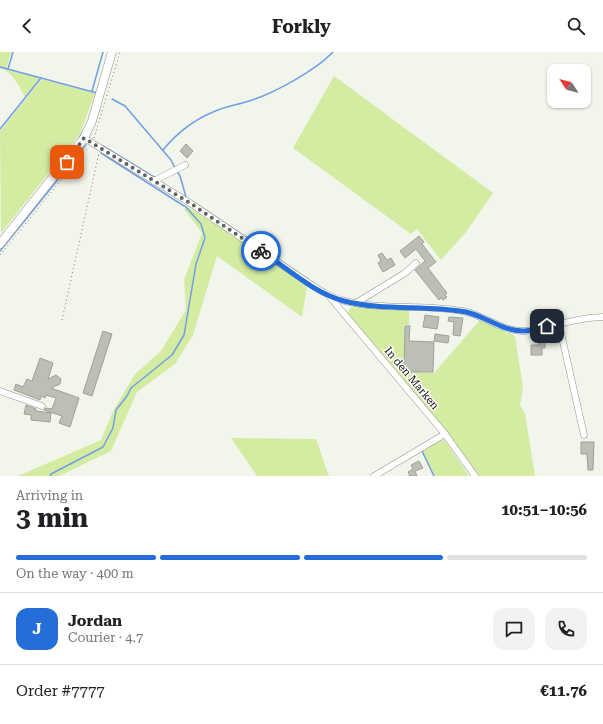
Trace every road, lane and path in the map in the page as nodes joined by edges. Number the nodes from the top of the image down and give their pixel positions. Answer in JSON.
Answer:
{"nodes":[{"id":1,"x":112,"y":52,"type":"edge"},
{"id":2,"x":120,"y":52,"type":"edge"},
{"id":3,"x":88,"y":140,"type":"junction"},
{"id":4,"x":99,"y":147,"type":"junction"},
{"id":5,"x":185,"y":165,"type":"dead end"},
{"id":6,"x":154,"y":181,"type":"junction"},
{"id":7,"x":0,"y":244,"type":"edge"},
{"id":8,"x":0,"y":255,"type":"edge"},
{"id":9,"x":416,"y":262,"type":"dead end"},
{"id":10,"x":329,"y":296,"type":"junction"},
{"id":11,"x":344,"y":301,"type":"junction"},
{"id":12,"x":356,"y":303,"type":"junction"},
{"id":13,"x":339,"y":310,"type":"junction"},
{"id":14,"x":603,"y":317,"type":"edge"},
{"id":15,"x":62,"y":320,"type":"dead end"},
{"id":16,"x":559,"y":324,"type":"junction"},
{"id":17,"x":0,"y":391,"type":"edge"},
{"id":18,"x":42,"y":406,"type":"dead end"},
{"id":19,"x":445,"y":434,"type":"junction"},
{"id":20,"x":584,"y":435,"type":"dead end"},
{"id":21,"x":374,"y":476,"type":"edge"},
{"id":22,"x":475,"y":476,"type":"edge"}],
"edges":[{"from":1,"to":3,"type":"main road"},
{"from":2,"to":3,"type":"path"},
{"from":3,"to":4,"type":"street"},
{"from":3,"to":7,"type":"main road"},
{"from":3,"to":8,"type":"path"},
{"from":4,"to":6,"type":"street"},
{"from":4,"to":15,"type":"path"},
{"from":5,"to":6,"type":"street"},
{"from":6,"to":10,"type":"street"},
{"from":9,"to":12,"type":"street"},
{"from":10,"to":11,"type":"street"},
{"from":10,"to":13,"type":"street","name":"In den Marken"},
{"from":11,"to":12,"type":"street"},
{"from":11,"to":13,"type":"street"},
{"from":12,"to":16,"type":"street"},
{"from":13,"to":19,"type":"street","name":"In den Marken"},
{"from":14,"to":16,"type":"street"},
{"from":16,"to":20,"type":"street"},
{"from":17,"to":18,"type":"street"},
{"from":19,"to":21,"type":"street"},
{"from":19,"to":22,"type":"street","name":"In den Marken"}]}
